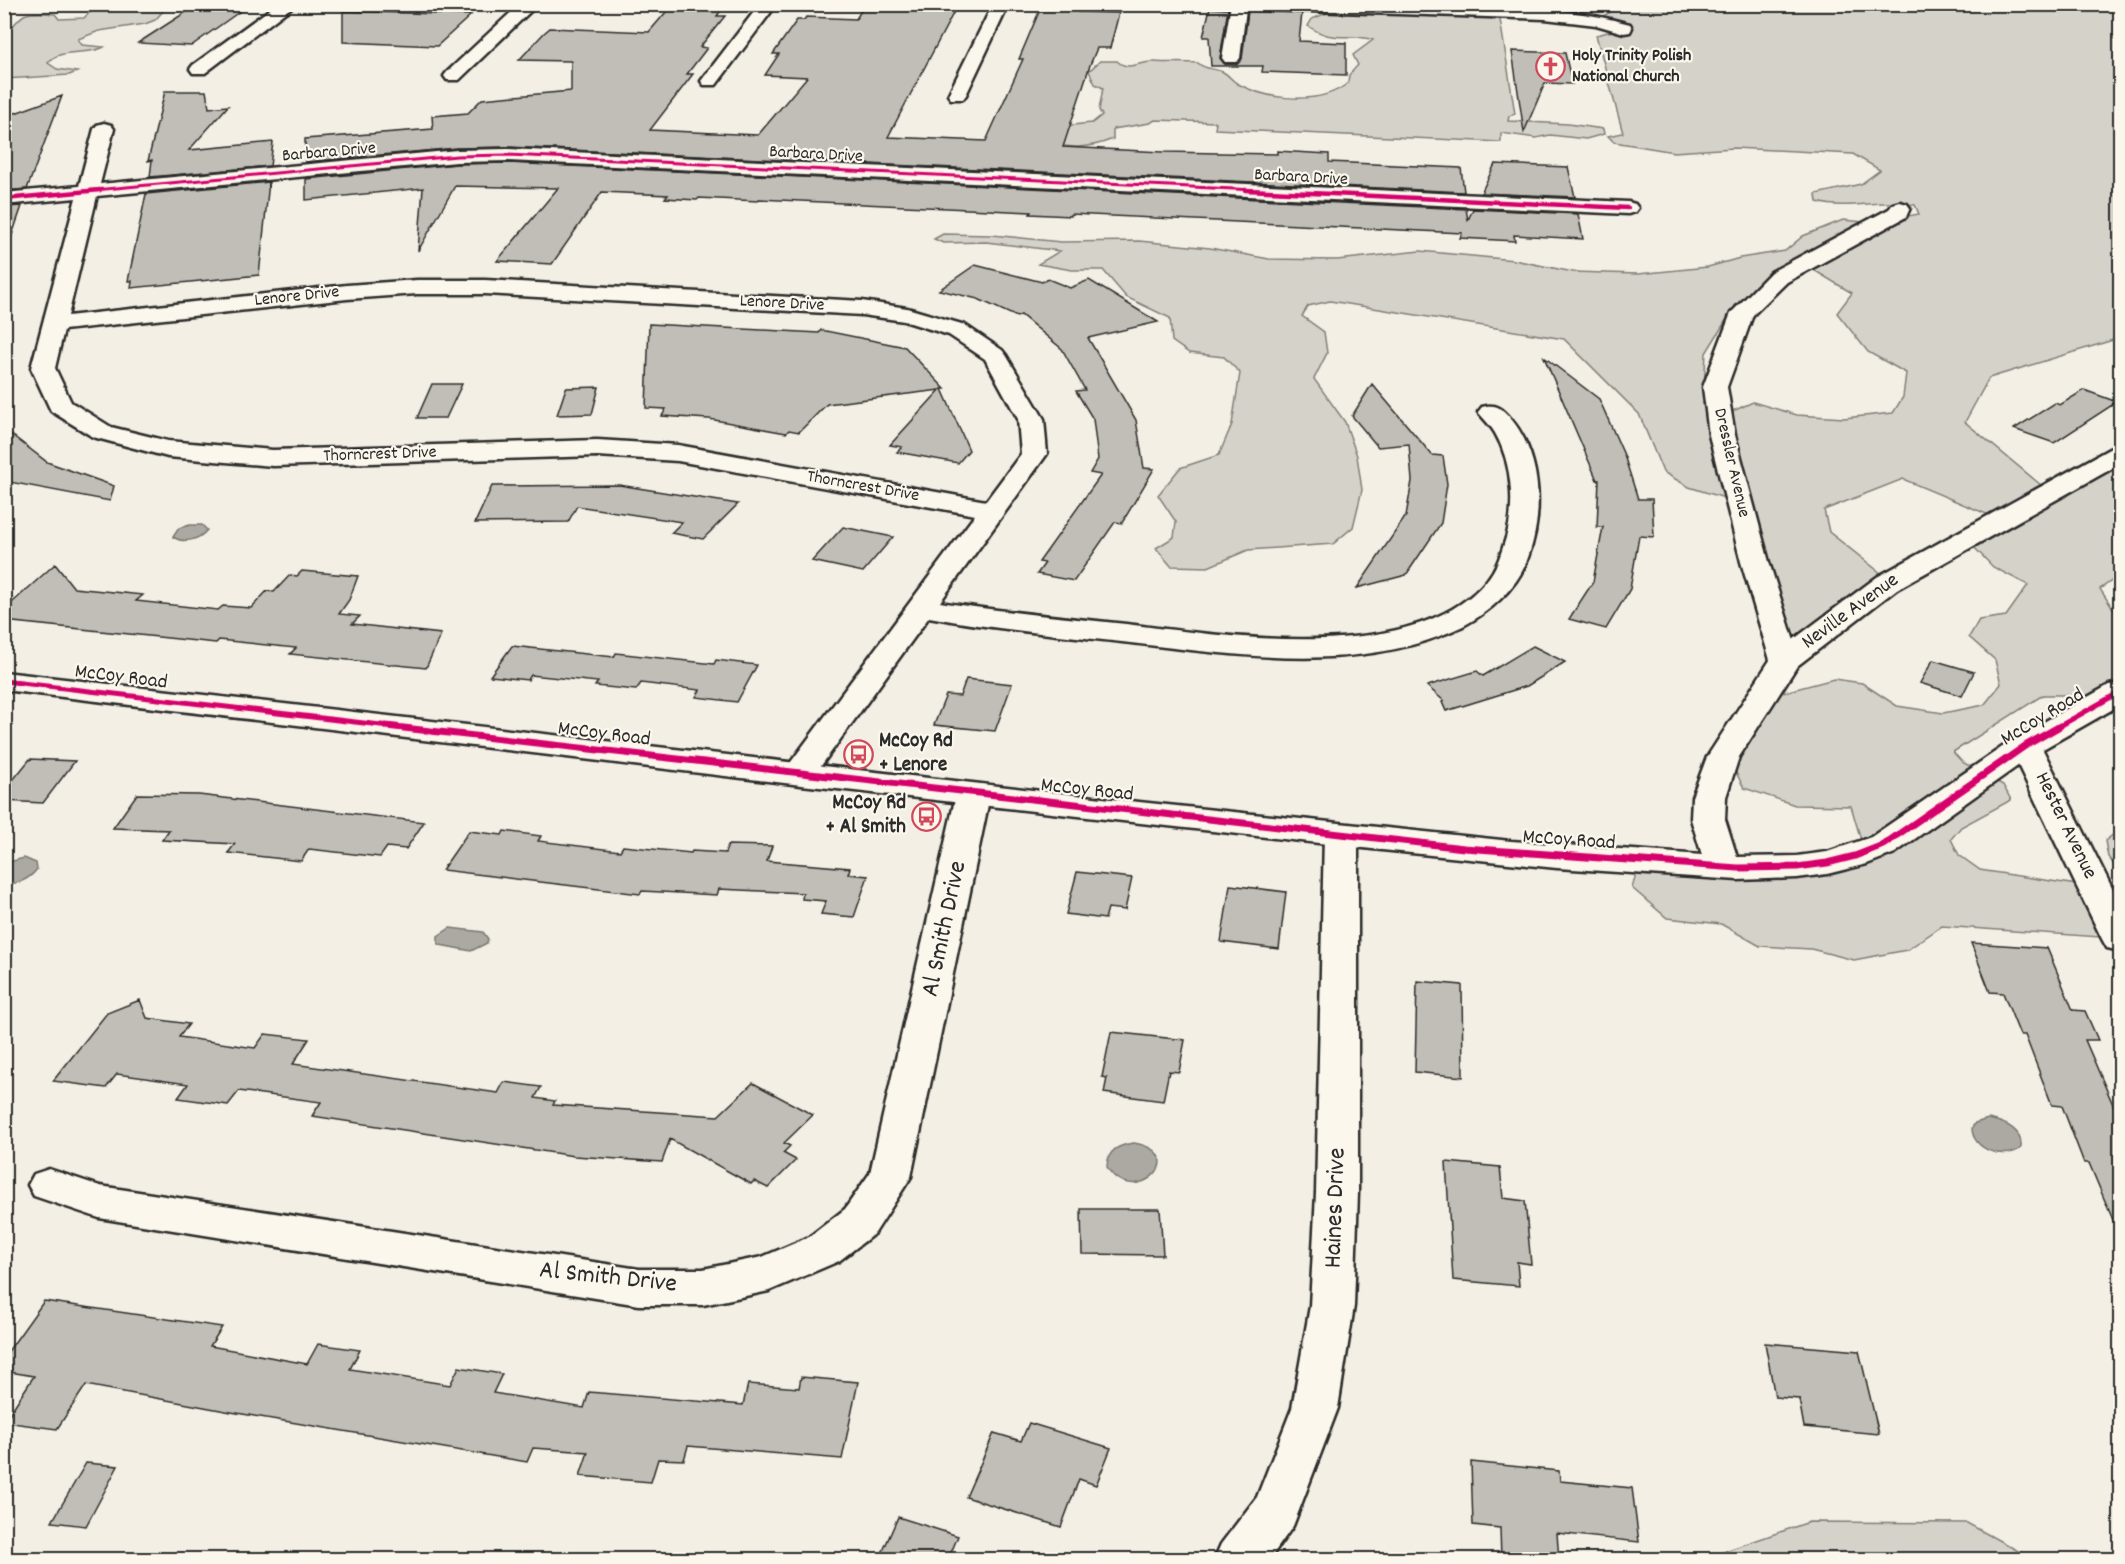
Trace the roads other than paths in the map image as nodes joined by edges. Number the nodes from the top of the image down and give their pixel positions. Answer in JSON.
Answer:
{"nodes":[{"id":1,"x":288,"y":4,"type":"edge"},
{"id":2,"x":530,"y":4,"type":"edge"},
{"id":3,"x":769,"y":4,"type":"edge"},
{"id":4,"x":1001,"y":4,"type":"edge"},
{"id":5,"x":1239,"y":4,"type":"edge"},
{"id":6,"x":1624,"y":28,"type":"dead end"},
{"id":7,"x":1231,"y":58,"type":"dead end"},
{"id":8,"x":199,"y":69,"type":"dead end"},
{"id":9,"x":453,"y":76,"type":"dead end"},
{"id":10,"x":710,"y":81,"type":"dead end"},
{"id":11,"x":957,"y":95,"type":"dead end"},
{"id":12,"x":104,"y":129,"type":"dead end"},
{"id":13,"x":87,"y":191,"type":"junction"},
{"id":14,"x":4,"y":199,"type":"edge"},
{"id":15,"x":1628,"y":208,"type":"dead end"},
{"id":16,"x":1900,"y":208,"type":"dead end"},
{"id":17,"x":55,"y":324,"type":"junction"},
{"id":18,"x":1491,"y":412,"type":"dead end"},
{"id":19,"x":2121,"y":454,"type":"edge"},
{"id":20,"x":993,"y":510,"type":"junction"},
{"id":21,"x":921,"y":607,"type":"junction"},
{"id":22,"x":1785,"y":660,"type":"junction"},
{"id":23,"x":4,"y":681,"type":"edge"},
{"id":24,"x":2121,"y":692,"type":"edge"},
{"id":25,"x":2025,"y":746,"type":"junction"},
{"id":26,"x":798,"y":774,"type":"junction"},
{"id":27,"x":973,"y":795,"type":"junction"},
{"id":28,"x":1341,"y":835,"type":"junction"},
{"id":29,"x":1723,"y":867,"type":"junction"},
{"id":30,"x":2118,"y":930,"type":"edge"},
{"id":31,"x":49,"y":1185,"type":"dead end"},
{"id":32,"x":1239,"y":1560,"type":"edge"}],
"edges":[{"from":1,"to":8,"type":"street"},
{"from":2,"to":9,"type":"street"},
{"from":3,"to":10,"type":"street"},
{"from":4,"to":11,"type":"street"},
{"from":5,"to":6,"type":"street"},
{"from":5,"to":7,"type":"street"},
{"from":12,"to":13,"type":"street","name":"Thorncrest Drive"},
{"from":13,"to":14,"type":"street","name":"Barbara Drive"},
{"from":13,"to":15,"type":"street","name":"Barbara Drive"},
{"from":13,"to":17,"type":"street","name":"Thorncrest Drive"},
{"from":16,"to":22,"type":"street","name":"Dressler Avenue"},
{"from":17,"to":20,"type":"street","name":"Thorncrest Drive"},
{"from":17,"to":20,"type":"street","name":"Lenore Drive"},
{"from":18,"to":21,"type":"street"},
{"from":19,"to":22,"type":"street","name":"Neville Avenue"},
{"from":20,"to":21,"type":"street","name":"Lenore Drive"},
{"from":21,"to":26,"type":"street","name":"Lenore Drive"},
{"from":22,"to":29,"type":"street","name":"Neville Avenue"},
{"from":23,"to":26,"type":"street","name":"McCoy Road"},
{"from":24,"to":25,"type":"street","name":"McCoy Road"},
{"from":25,"to":29,"type":"street","name":"McCoy Road"},
{"from":25,"to":30,"type":"street","name":"Hester Avenue"},
{"from":26,"to":27,"type":"street","name":"McCoy Road"},
{"from":27,"to":28,"type":"street","name":"McCoy Road"},
{"from":27,"to":31,"type":"street","name":"Al Smith Drive"},
{"from":28,"to":29,"type":"street","name":"McCoy Road"},
{"from":28,"to":32,"type":"street","name":"Haines Drive"}]}
